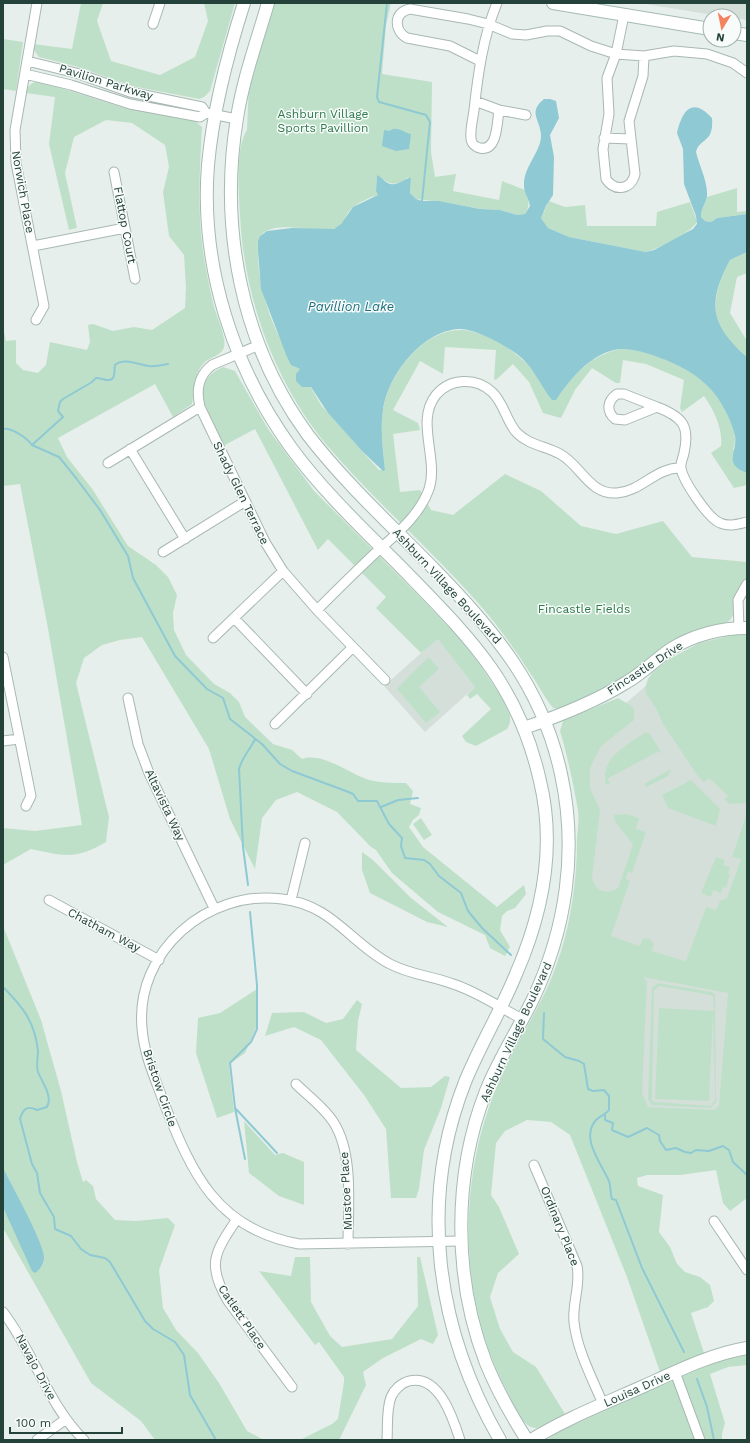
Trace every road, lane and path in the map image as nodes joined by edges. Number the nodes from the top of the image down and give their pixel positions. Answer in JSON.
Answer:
{"nodes":[{"id":1,"x":37,"y":3,"type":"edge"},
{"id":2,"x":160,"y":3,"type":"edge"},
{"id":3,"x":244,"y":3,"type":"edge"},
{"id":4,"x":268,"y":3,"type":"edge"},
{"id":5,"x":496,"y":3,"type":"edge"},
{"id":6,"x":553,"y":3,"type":"edge"},
{"id":7,"x":624,"y":15,"type":"junction"},
{"id":8,"x":152,"y":24,"type":"dead end"},
{"id":9,"x":488,"y":24,"type":"junction"},
{"id":10,"x":702,"y":28,"type":"edge"},
{"id":11,"x":616,"y":54,"type":"junction"},
{"id":12,"x":644,"y":56,"type":"junction"},
{"id":13,"x":27,"y":61,"type":"junction"},
{"id":14,"x":480,"y":61,"type":"junction"},
{"id":15,"x":747,"y":73,"type":"edge"},
{"id":16,"x":25,"y":74,"type":"junction"},
{"id":17,"x":475,"y":101,"type":"junction"},
{"id":18,"x":499,"y":110,"type":"junction"},
{"id":19,"x":210,"y":114,"type":"junction"},
{"id":20,"x":526,"y":115,"type":"dead end"},
{"id":21,"x":237,"y":118,"type":"junction"},
{"id":22,"x":604,"y":138,"type":"junction"},
{"id":23,"x":631,"y":139,"type":"junction"},
{"id":24,"x":114,"y":172,"type":"dead end"},
{"id":25,"x":125,"y":228,"type":"junction"},
{"id":26,"x":33,"y":246,"type":"junction"},
{"id":27,"x":135,"y":278,"type":"dead end"},
{"id":28,"x":36,"y":320,"type":"dead end"},
{"id":29,"x":259,"y":345,"type":"junction"},
{"id":30,"x":238,"y":354,"type":"junction"},
{"id":31,"x":200,"y":407,"type":"junction"},
{"id":32,"x":657,"y":407,"type":"junction"},
{"id":33,"x":130,"y":449,"type":"junction"},
{"id":34,"x":108,"y":463,"type":"dead end"},
{"id":35,"x":680,"y":468,"type":"junction"},
{"id":36,"x":244,"y":502,"type":"junction"},
{"id":37,"x":747,"y":522,"type":"edge"},
{"id":38,"x":397,"y":532,"type":"junction"},
{"id":39,"x":185,"y":539,"type":"junction"},
{"id":40,"x":382,"y":547,"type":"junction"},
{"id":41,"x":163,"y":552,"type":"dead end"},
{"id":42,"x":283,"y":571,"type":"junction"},
{"id":43,"x":747,"y":584,"type":"edge"},
{"id":44,"x":317,"y":610,"type":"junction"},
{"id":45,"x":234,"y":618,"type":"junction"},
{"id":46,"x":743,"y":628,"type":"edge"},
{"id":47,"x":213,"y":638,"type":"dead end"},
{"id":48,"x":353,"y":647,"type":"junction"},
{"id":49,"x":3,"y":657,"type":"edge"},
{"id":50,"x":385,"y":680,"type":"dead end"},
{"id":51,"x":307,"y":694,"type":"junction"},
{"id":52,"x":128,"y":698,"type":"dead end"},
{"id":53,"x":545,"y":721,"type":"junction"},
{"id":54,"x":275,"y":724,"type":"dead end"},
{"id":55,"x":524,"y":728,"type":"junction"},
{"id":56,"x":19,"y":739,"type":"junction"},
{"id":57,"x":3,"y":741,"type":"edge"},
{"id":58,"x":26,"y":806,"type":"dead end"},
{"id":59,"x":305,"y":843,"type":"dead end"},
{"id":60,"x":49,"y":900,"type":"dead end"},
{"id":61,"x":291,"y":900,"type":"junction"},
{"id":62,"x":214,"y":908,"type":"junction"},
{"id":63,"x":159,"y":960,"type":"junction"},
{"id":64,"x":499,"y":1007,"type":"junction"},
{"id":65,"x":522,"y":1019,"type":"junction"},
{"id":66,"x":296,"y":1084,"type":"dead end"},
{"id":67,"x":534,"y":1165,"type":"dead end"},
{"id":68,"x":237,"y":1220,"type":"junction"},
{"id":69,"x":714,"y":1221,"type":"dead end"},
{"id":70,"x":461,"y":1241,"type":"junction"},
{"id":71,"x":439,"y":1242,"type":"junction"},
{"id":72,"x":348,"y":1244,"type":"junction"},
{"id":73,"x":747,"y":1270,"type":"edge"},
{"id":74,"x":3,"y":1312,"type":"edge"},
{"id":75,"x":747,"y":1348,"type":"edge"},
{"id":76,"x":675,"y":1372,"type":"junction"},
{"id":77,"x":292,"y":1387,"type":"dead end"},
{"id":78,"x":603,"y":1404,"type":"junction"},
{"id":79,"x":66,"y":1419,"type":"junction"},
{"id":80,"x":37,"y":1440,"type":"edge"},
{"id":81,"x":84,"y":1440,"type":"edge"},
{"id":82,"x":387,"y":1440,"type":"edge"},
{"id":83,"x":460,"y":1440,"type":"edge"},
{"id":84,"x":500,"y":1440,"type":"edge"},
{"id":85,"x":527,"y":1440,"type":"edge"},
{"id":86,"x":531,"y":1440,"type":"edge"},
{"id":87,"x":700,"y":1440,"type":"edge"}],
"edges":[{"from":1,"to":13,"type":"street","name":"Norwich Place"},
{"from":2,"to":8,"type":"street"},
{"from":3,"to":19,"type":"main road","name":"Ashburn Village Boulevard"},
{"from":4,"to":21,"type":"main road","name":"Ashburn Village Boulevard"},
{"from":5,"to":9,"type":"street"},
{"from":6,"to":7,"type":"main road"},
{"from":7,"to":10,"type":"main road"},
{"from":7,"to":11,"type":"street"},
{"from":9,"to":11,"type":"street"},
{"from":9,"to":14,"type":"street"},
{"from":9,"to":14,"type":"street"},
{"from":11,"to":12,"type":"street"},
{"from":11,"to":22,"type":"street"},
{"from":12,"to":15,"type":"street"},
{"from":12,"to":23,"type":"street"},
{"from":13,"to":16,"type":"street","name":"Norwich Place"},
{"from":13,"to":19,"type":"street","name":"Pavilion Parkway"},
{"from":14,"to":17,"type":"street"},
{"from":16,"to":19,"type":"street","name":"Pavilion Parkway"},
{"from":16,"to":26,"type":"street","name":"Norwich Place"},
{"from":17,"to":18,"type":"street"},
{"from":17,"to":18,"type":"street"},
{"from":18,"to":20,"type":"street"},
{"from":19,"to":21,"type":"street"},
{"from":19,"to":30,"type":"main road","name":"Ashburn Village Boulevard"},
{"from":21,"to":29,"type":"main road","name":"Ashburn Village Boulevard"},
{"from":22,"to":23,"type":"street"},
{"from":22,"to":23,"type":"street"},
{"from":24,"to":25,"type":"street","name":"Flattop Court"},
{"from":25,"to":26,"type":"street"},
{"from":25,"to":27,"type":"street","name":"Flattop Court"},
{"from":26,"to":28,"type":"street","name":"Norwich Place"},
{"from":29,"to":30,"type":"street","name":"Shady Glen Terrace"},
{"from":29,"to":38,"type":"main road","name":"Ashburn Village Boulevard"},
{"from":30,"to":31,"type":"street","name":"Shady Glen Terrace"},
{"from":30,"to":40,"type":"main road","name":"Ashburn Village Boulevard"},
{"from":31,"to":33,"type":"street"},
{"from":31,"to":36,"type":"street","name":"Shady Glen Terrace"},
{"from":32,"to":32,"type":"street"},
{"from":32,"to":35,"type":"street"},
{"from":33,"to":34,"type":"street"},
{"from":33,"to":39,"type":"street"},
{"from":35,"to":37,"type":"street"},
{"from":35,"to":38,"type":"street"},
{"from":36,"to":39,"type":"street"},
{"from":36,"to":42,"type":"street","name":"Shady Glen Terrace"},
{"from":38,"to":40,"type":"street"},
{"from":38,"to":53,"type":"main road","name":"Ashburn Village Boulevard"},
{"from":39,"to":41,"type":"street"},
{"from":40,"to":44,"type":"street"},
{"from":40,"to":55,"type":"main road","name":"Ashburn Village Boulevard"},
{"from":42,"to":44,"type":"street","name":"Shady Glen Terrace"},
{"from":42,"to":45,"type":"street"},
{"from":43,"to":46,"type":"street"},
{"from":44,"to":48,"type":"street","name":"Shady Glen Terrace"},
{"from":45,"to":47,"type":"street"},
{"from":45,"to":51,"type":"street"},
{"from":46,"to":53,"type":"main road","name":"Fincastle Drive"},
{"from":48,"to":50,"type":"street","name":"Shady Glen Terrace"},
{"from":48,"to":51,"type":"street"},
{"from":49,"to":56,"type":"street"},
{"from":51,"to":54,"type":"street"},
{"from":52,"to":62,"type":"street","name":"Altavista Way"},
{"from":53,"to":55,"type":"main road","name":"Fincastle Drive"},
{"from":53,"to":65,"type":"main road","name":"Ashburn Village Boulevard"},
{"from":55,"to":64,"type":"main road","name":"Ashburn Village Boulevard"},
{"from":56,"to":57,"type":"street"},
{"from":56,"to":58,"type":"street"},
{"from":59,"to":61,"type":"street"},
{"from":60,"to":63,"type":"street","name":"Chatham Way"},
{"from":61,"to":62,"type":"street","name":"Bristow Circle"},
{"from":61,"to":64,"type":"street","name":"Bristow Circle"},
{"from":62,"to":63,"type":"street","name":"Bristow Circle"},
{"from":63,"to":68,"type":"street","name":"Bristow Circle"},
{"from":64,"to":65,"type":"street","name":"Bristow Circle"},
{"from":64,"to":71,"type":"main road","name":"Ashburn Village Boulevard"},
{"from":65,"to":70,"type":"main road","name":"Ashburn Village Boulevard"},
{"from":66,"to":72,"type":"street","name":"Mustoe Place"},
{"from":67,"to":78,"type":"street","name":"Ordinary Place"},
{"from":68,"to":72,"type":"street","name":"Bristow Circle"},
{"from":68,"to":77,"type":"street","name":"Catlett Place"},
{"from":69,"to":73,"type":"street"},
{"from":70,"to":71,"type":"street","name":"Bristow Circle"},
{"from":70,"to":85,"type":"main road","name":"Ashburn Village Boulevard"},
{"from":71,"to":72,"type":"street","name":"Bristow Circle"},
{"from":71,"to":84,"type":"main road","name":"Ashburn Village Boulevard"},
{"from":74,"to":79,"type":"street","name":"Navajo Drive"},
{"from":75,"to":76,"type":"main road","name":"Louisa Drive"},
{"from":76,"to":78,"type":"main road","name":"Louisa Drive"},
{"from":76,"to":87,"type":"street"},
{"from":78,"to":86,"type":"main road","name":"Louisa Drive"},
{"from":79,"to":80,"type":"street"},
{"from":79,"to":81,"type":"street","name":"Navajo Drive"},
{"from":82,"to":83,"type":"street"}]}
